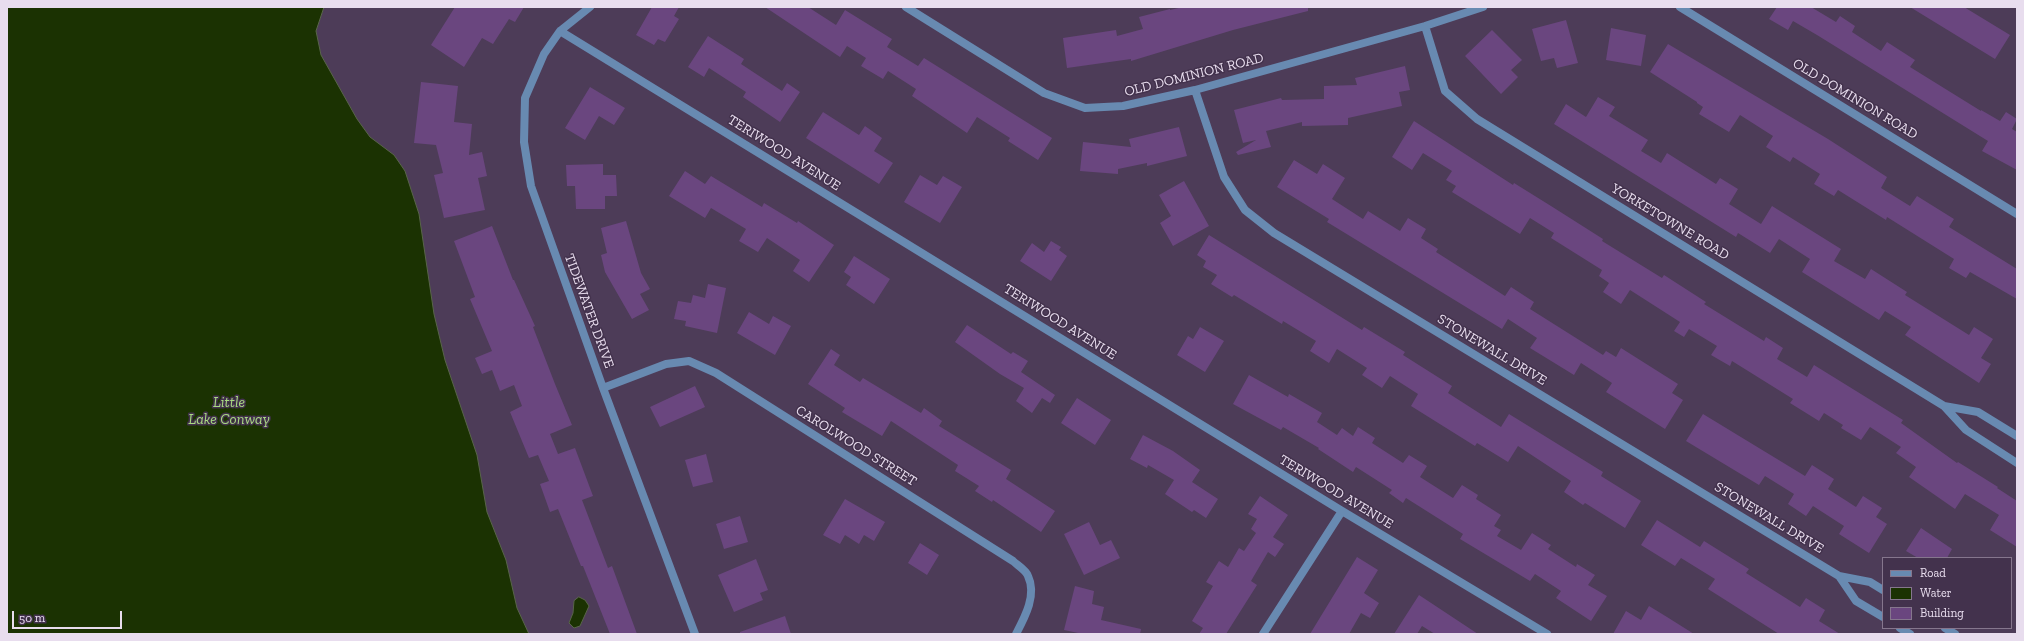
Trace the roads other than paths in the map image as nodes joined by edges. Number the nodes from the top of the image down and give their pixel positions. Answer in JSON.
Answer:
{"nodes":[{"id":1,"x":590,"y":7,"type":"edge"},
{"id":2,"x":906,"y":7,"type":"edge"},
{"id":3,"x":1483,"y":7,"type":"edge"},
{"id":4,"x":1680,"y":7,"type":"edge"},
{"id":5,"x":1425,"y":26,"type":"junction"},
{"id":6,"x":560,"y":31,"type":"junction"},
{"id":7,"x":1195,"y":90,"type":"junction"},
{"id":8,"x":2017,"y":214,"type":"edge"},
{"id":9,"x":603,"y":388,"type":"junction"},
{"id":10,"x":1944,"y":406,"type":"junction"},
{"id":11,"x":2017,"y":436,"type":"edge"},
{"id":12,"x":2017,"y":462,"type":"edge"},
{"id":13,"x":1342,"y":511,"type":"junction"},
{"id":14,"x":1839,"y":576,"type":"junction"},
{"id":15,"x":1882,"y":589,"type":"edge"},
{"id":16,"x":1882,"y":616,"type":"edge"},
{"id":17,"x":695,"y":634,"type":"edge"},
{"id":18,"x":1016,"y":634,"type":"edge"},
{"id":19,"x":1263,"y":634,"type":"edge"},
{"id":20,"x":1547,"y":634,"type":"edge"}],
"edges":[{"from":1,"to":6,"type":"street","name":"TIDEWATER DRIVE"},
{"from":2,"to":7,"type":"street","name":"OLD DOMINION ROAD"},
{"from":3,"to":5,"type":"street","name":"OLD DOMINION ROAD"},
{"from":4,"to":8,"type":"street","name":"OLD DOMINION ROAD"},
{"from":5,"to":7,"type":"street","name":"OLD DOMINION ROAD"},
{"from":5,"to":10,"type":"street","name":"YORKETOWNE ROAD"},
{"from":6,"to":9,"type":"street","name":"TIDEWATER DRIVE"},
{"from":6,"to":13,"type":"street","name":"TERIWOOD AVENUE"},
{"from":7,"to":14,"type":"street","name":"STONEWALL DRIVE"},
{"from":9,"to":17,"type":"street","name":"TIDEWATER DRIVE"},
{"from":9,"to":18,"type":"street","name":"CAROLWOOD STREET"},
{"from":10,"to":11,"type":"street","name":"YORKETOWNE ROAD"},
{"from":10,"to":12,"type":"street","name":"YORKETOWNE ROAD"},
{"from":13,"to":19,"type":"street"},
{"from":13,"to":20,"type":"street","name":"TERIWOOD AVENUE"},
{"from":14,"to":15,"type":"street","name":"STONEWALL DRIVE"},
{"from":14,"to":16,"type":"street","name":"STONEWALL DRIVE"}]}
